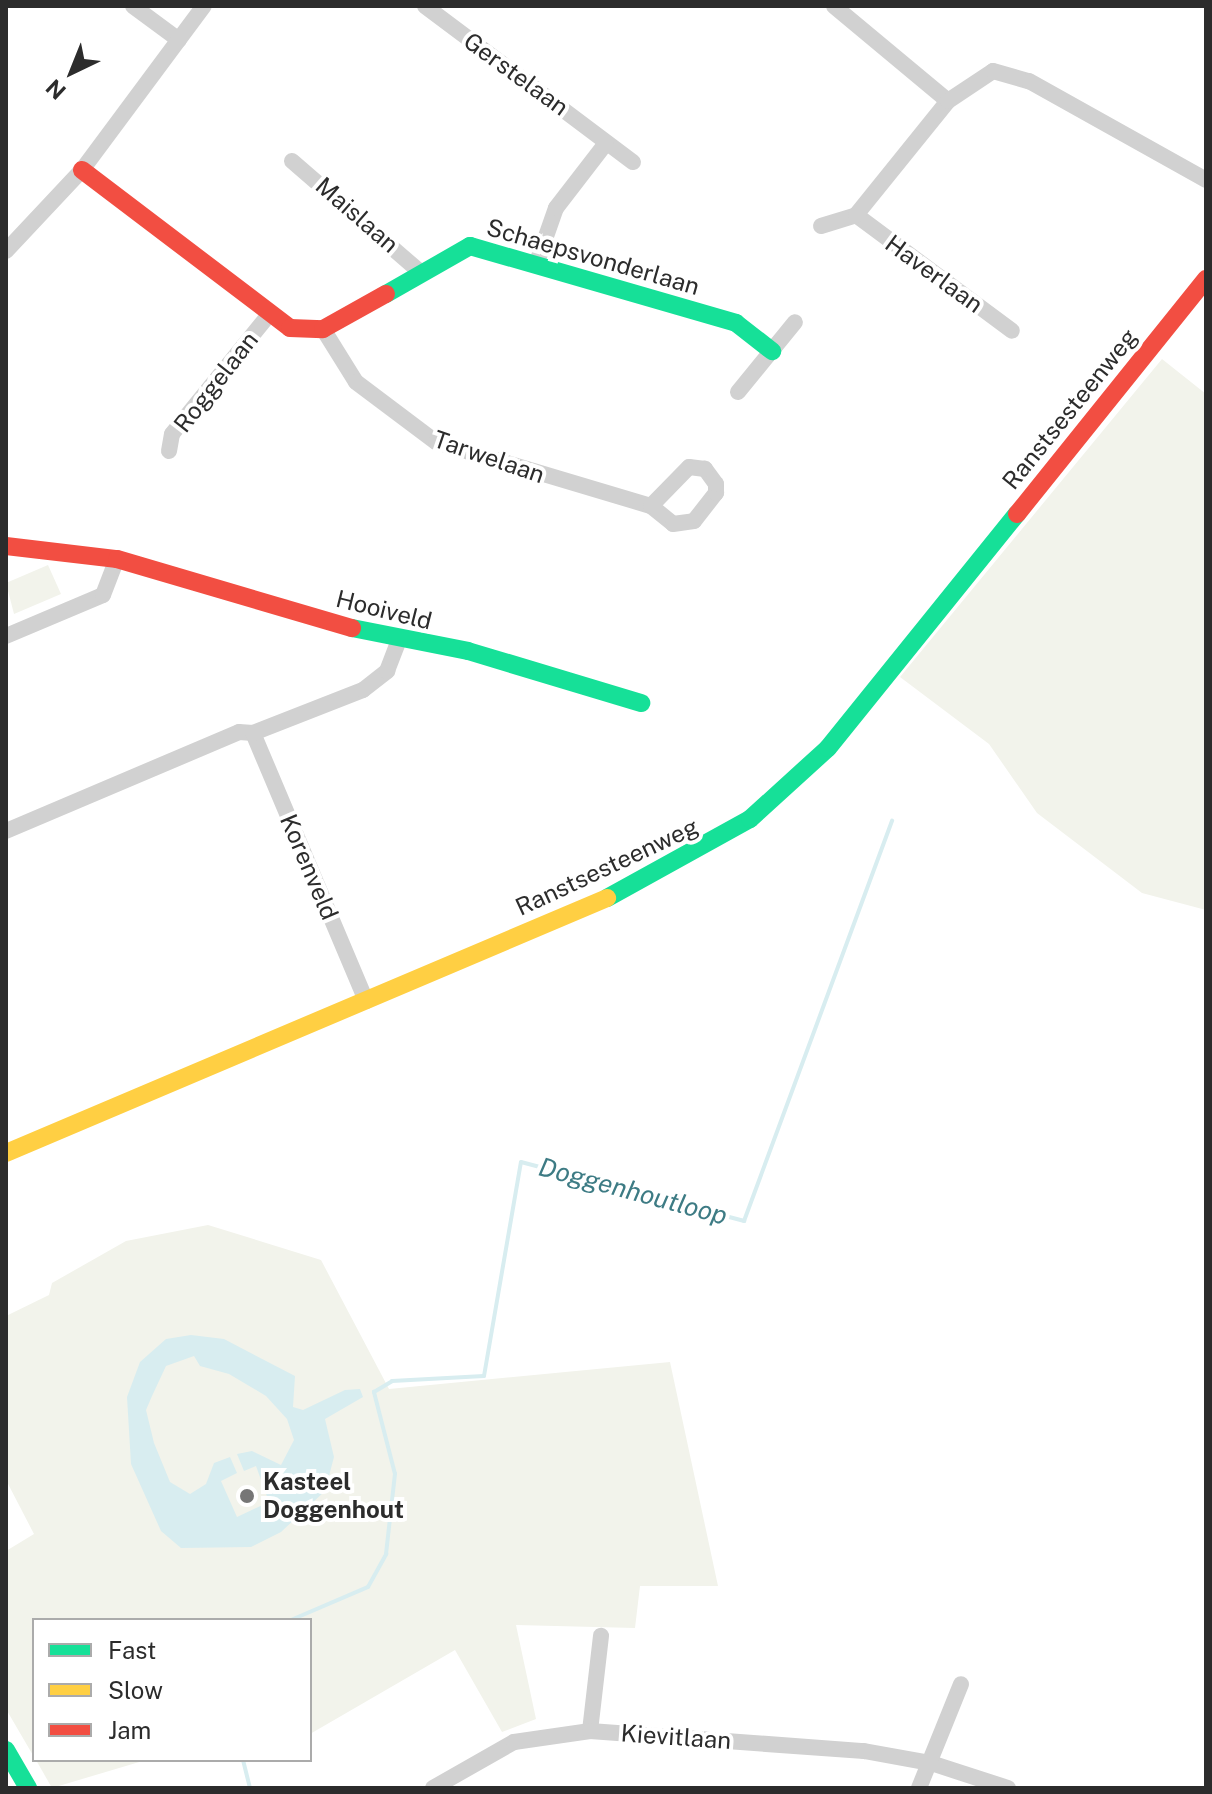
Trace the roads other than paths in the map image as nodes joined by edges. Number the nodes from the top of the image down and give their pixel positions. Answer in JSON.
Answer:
{"nodes":[{"id":1,"x":133,"y":6,"type":"edge"},
{"id":2,"x":204,"y":6,"type":"edge"},
{"id":3,"x":425,"y":6,"type":"edge"},
{"id":4,"x":834,"y":6,"type":"edge"},
{"id":5,"x":179,"y":40,"type":"junction"},
{"id":6,"x":948,"y":101,"type":"junction"},
{"id":7,"x":606,"y":143,"type":"junction"},
{"id":8,"x":292,"y":161,"type":"dead end"},
{"id":9,"x":633,"y":162,"type":"dead end"},
{"id":10,"x":82,"y":170,"type":"junction"},
{"id":11,"x":1206,"y":180,"type":"edge"},
{"id":12,"x":856,"y":215,"type":"junction"},
{"id":13,"x":821,"y":226,"type":"dead end"},
{"id":14,"x":6,"y":251,"type":"edge"},
{"id":15,"x":536,"y":265,"type":"junction"},
{"id":16,"x":420,"y":272,"type":"junction"},
{"id":17,"x":1206,"y":279,"type":"edge"},
{"id":18,"x":268,"y":316,"type":"junction"},
{"id":19,"x":795,"y":322,"type":"dead end"},
{"id":20,"x":323,"y":329,"type":"junction"},
{"id":21,"x":1012,"y":331,"type":"dead end"},
{"id":22,"x":772,"y":351,"type":"junction"},
{"id":23,"x":738,"y":392,"type":"dead end"},
{"id":24,"x":169,"y":451,"type":"dead end"},
{"id":25,"x":651,"y":506,"type":"dead end"},
{"id":26,"x":6,"y":546,"type":"edge"},
{"id":27,"x":117,"y":559,"type":"junction"},
{"id":28,"x":6,"y":636,"type":"edge"},
{"id":29,"x":398,"y":642,"type":"junction"},
{"id":30,"x":641,"y":703,"type":"dead end"},
{"id":31,"x":253,"y":733,"type":"junction"},
{"id":32,"x":6,"y":831,"type":"edge"},
{"id":33,"x":366,"y":1001,"type":"junction"},
{"id":34,"x":6,"y":1153,"type":"edge"},
{"id":35,"x":601,"y":1636,"type":"dead end"},
{"id":36,"x":961,"y":1684,"type":"dead end"},
{"id":37,"x":590,"y":1731,"type":"junction"},
{"id":38,"x":6,"y":1750,"type":"edge"},
{"id":39,"x":931,"y":1763,"type":"junction"},
{"id":40,"x":28,"y":1788,"type":"edge"},
{"id":41,"x":433,"y":1788,"type":"edge"},
{"id":42,"x":919,"y":1788,"type":"edge"},
{"id":43,"x":1008,"y":1788,"type":"edge"}],
"edges":[{"from":1,"to":5,"type":"street"},
{"from":2,"to":5,"type":"street"},
{"from":3,"to":7,"type":"street","name":"Gerstelaan"},
{"from":4,"to":6,"type":"street"},
{"from":5,"to":10,"type":"street"},
{"from":6,"to":11,"type":"street"},
{"from":6,"to":12,"type":"street"},
{"from":7,"to":9,"type":"street","name":"Gerstelaan"},
{"from":7,"to":15,"type":"street"},
{"from":8,"to":16,"type":"street","name":"Maislaan"},
{"from":10,"to":14,"type":"street"},
{"from":10,"to":18,"type":"street"},
{"from":12,"to":13,"type":"street"},
{"from":12,"to":21,"type":"street","name":"Haverlaan"},
{"from":15,"to":16,"type":"street","name":"Schaepsvonderlaan"},
{"from":15,"to":22,"type":"street","name":"Schaepsvonderlaan"},
{"from":16,"to":20,"type":"street","name":"Schaepsvonderlaan"},
{"from":17,"to":33,"type":"street","name":"Ranstsesteenweg"},
{"from":18,"to":20,"type":"street"},
{"from":18,"to":24,"type":"street","name":"Roggelaan"},
{"from":19,"to":22,"type":"street"},
{"from":20,"to":25,"type":"street","name":"Tarwelaan"},
{"from":22,"to":23,"type":"street"},
{"from":26,"to":27,"type":"street","name":"Hooiveld"},
{"from":27,"to":28,"type":"street"},
{"from":27,"to":29,"type":"street","name":"Hooiveld"},
{"from":29,"to":30,"type":"street","name":"Hooiveld"},
{"from":29,"to":31,"type":"street"},
{"from":31,"to":32,"type":"street"},
{"from":31,"to":33,"type":"street","name":"Korenveld"},
{"from":33,"to":34,"type":"street","name":"Ranstsesteenweg"},
{"from":35,"to":37,"type":"street"},
{"from":36,"to":39,"type":"street"},
{"from":37,"to":39,"type":"street","name":"Kievitlaan"},
{"from":37,"to":41,"type":"street","name":"Kievitlaan"},
{"from":38,"to":40,"type":"street"},
{"from":39,"to":42,"type":"street"},
{"from":39,"to":43,"type":"street","name":"Kievitlaan"}]}
